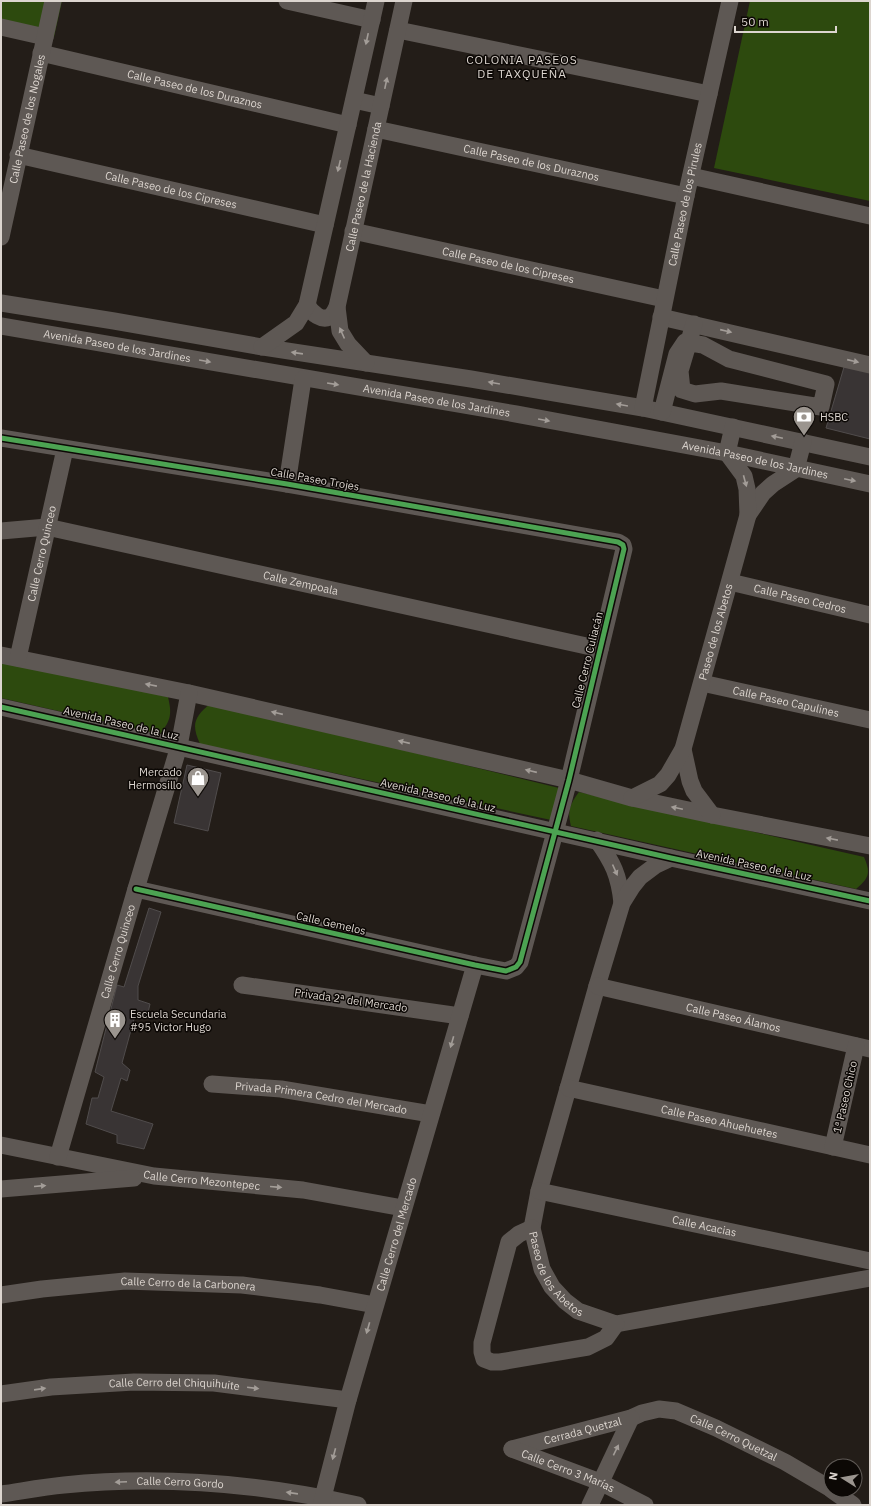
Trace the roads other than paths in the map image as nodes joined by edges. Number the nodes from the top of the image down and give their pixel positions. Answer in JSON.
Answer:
{"nodes":[{"id":1,"x":53,"y":1,"type":"edge"},
{"id":2,"x":287,"y":1,"type":"edge"},
{"id":3,"x":376,"y":1,"type":"edge"},
{"id":4,"x":404,"y":1,"type":"edge"},
{"id":5,"x":730,"y":1,"type":"edge"},
{"id":6,"x":372,"y":20,"type":"junction"},
{"id":7,"x":1,"y":27,"type":"edge"},
{"id":8,"x":398,"y":30,"type":"junction"},
{"id":9,"x":43,"y":45,"type":"junction"},
{"id":10,"x":709,"y":94,"type":"junction"},
{"id":11,"x":354,"y":100,"type":"junction"},
{"id":12,"x":381,"y":106,"type":"junction"},
{"id":13,"x":348,"y":125,"type":"junction"},
{"id":14,"x":376,"y":129,"type":"junction"},
{"id":15,"x":18,"y":156,"type":"junction"},
{"id":16,"x":8,"y":173,"type":"edge"},
{"id":17,"x":691,"y":176,"type":"junction"},
{"id":18,"x":686,"y":196,"type":"junction"},
{"id":19,"x":870,"y":216,"type":"edge"},
{"id":20,"x":325,"y":225,"type":"junction"},
{"id":21,"x":353,"y":230,"type":"junction"},
{"id":22,"x":1,"y":237,"type":"edge"},
{"id":23,"x":664,"y":299,"type":"junction"},
{"id":24,"x":1,"y":303,"type":"edge"},
{"id":25,"x":307,"y":305,"type":"junction"},
{"id":26,"x":337,"y":307,"type":"junction"},
{"id":27,"x":660,"y":317,"type":"junction"},
{"id":28,"x":114,"y":321,"type":"junction"},
{"id":29,"x":694,"y":324,"type":"junction"},
{"id":30,"x":1,"y":326,"type":"edge"},
{"id":31,"x":168,"y":331,"type":"junction"},
{"id":32,"x":109,"y":344,"type":"junction"},
{"id":33,"x":262,"y":348,"type":"junction"},
{"id":34,"x":163,"y":354,"type":"junction"},
{"id":35,"x":366,"y":363,"type":"junction"},
{"id":36,"x":870,"y":365,"type":"edge"},
{"id":37,"x":303,"y":379,"type":"junction"},
{"id":38,"x":471,"y":379,"type":"junction"},
{"id":39,"x":522,"y":388,"type":"junction"},
{"id":40,"x":466,"y":406,"type":"junction"},
{"id":41,"x":643,"y":408,"type":"junction"},
{"id":42,"x":662,"y":412,"type":"junction"},
{"id":43,"x":516,"y":414,"type":"junction"},
{"id":44,"x":733,"y":427,"type":"junction"},
{"id":45,"x":1,"y":438,"type":"edge"},
{"id":46,"x":803,"y":442,"type":"junction"},
{"id":47,"x":65,"y":449,"type":"junction"},
{"id":48,"x":727,"y":453,"type":"junction"},
{"id":49,"x":870,"y":457,"type":"edge"},
{"id":50,"x":796,"y":469,"type":"junction"},
{"id":51,"x":287,"y":484,"type":"junction"},
{"id":52,"x":870,"y":484,"type":"edge"},
{"id":53,"x":748,"y":515,"type":"junction"},
{"id":54,"x":47,"y":527,"type":"junction"},
{"id":55,"x":1,"y":531,"type":"edge"},
{"id":56,"x":623,"y":545,"type":"joint"},
{"id":57,"x":730,"y":582,"type":"junction"},
{"id":58,"x":870,"y":615,"type":"edge"},
{"id":59,"x":600,"y":649,"type":"junction"},
{"id":60,"x":1,"y":654,"type":"edge"},
{"id":61,"x":18,"y":658,"type":"junction"},
{"id":62,"x":702,"y":683,"type":"junction"},
{"id":63,"x":189,"y":693,"type":"junction"},
{"id":64,"x":1,"y":707,"type":"edge"},
{"id":65,"x":870,"y":720,"type":"edge"},
{"id":66,"x":179,"y":746,"type":"junction"},
{"id":67,"x":683,"y":749,"type":"junction"},
{"id":68,"x":569,"y":780,"type":"junction"},
{"id":69,"x":632,"y":798,"type":"junction"},
{"id":70,"x":712,"y":815,"type":"junction"},
{"id":71,"x":555,"y":831,"type":"junction"},
{"id":72,"x":597,"y":840,"type":"junction"},
{"id":73,"x":866,"y":847,"type":"edge"},
{"id":74,"x":671,"y":858,"type":"junction"},
{"id":75,"x":870,"y":888,"type":"edge"},
{"id":76,"x":136,"y":890,"type":"junction"},
{"id":77,"x":848,"y":896,"type":"junction"},
{"id":78,"x":870,"y":901,"type":"edge"},
{"id":79,"x":622,"y":903,"type":"junction"},
{"id":80,"x":475,"y":965,"type":"junction"},
{"id":81,"x":242,"y":985,"type":"dead end"},
{"id":82,"x":597,"y":986,"type":"junction"},
{"id":83,"x":460,"y":1016,"type":"junction"},
{"id":84,"x":863,"y":1047,"type":"edge"},
{"id":85,"x":212,"y":1084,"type":"dead end"},
{"id":86,"x":568,"y":1088,"type":"junction"},
{"id":87,"x":431,"y":1114,"type":"junction"},
{"id":88,"x":1,"y":1145,"type":"edge"},
{"id":89,"x":833,"y":1147,"type":"junction"},
{"id":90,"x":870,"y":1155,"type":"edge"},
{"id":91,"x":58,"y":1157,"type":"junction"},
{"id":92,"x":154,"y":1176,"type":"junction"},
{"id":93,"x":1,"y":1189,"type":"edge"},
{"id":94,"x":539,"y":1191,"type":"junction"},
{"id":95,"x":403,"y":1208,"type":"junction"},
{"id":96,"x":532,"y":1228,"type":"junction"},
{"id":97,"x":870,"y":1261,"type":"edge"},
{"id":98,"x":870,"y":1278,"type":"edge"},
{"id":99,"x":1,"y":1295,"type":"edge"},
{"id":100,"x":375,"y":1305,"type":"junction"},
{"id":101,"x":616,"y":1324,"type":"junction"},
{"id":102,"x":1,"y":1394,"type":"edge"},
{"id":103,"x":348,"y":1400,"type":"junction"},
{"id":104,"x":631,"y":1418,"type":"junction"},
{"id":105,"x":512,"y":1449,"type":"joint"},
{"id":106,"x":600,"y":1482,"type":"junction"},
{"id":107,"x":823,"y":1485,"type":"edge"},
{"id":108,"x":1,"y":1494,"type":"edge"},
{"id":109,"x":843,"y":1498,"type":"edge"},
{"id":110,"x":322,"y":1501,"type":"edge"},
{"id":111,"x":358,"y":1505,"type":"edge"},
{"id":112,"x":590,"y":1505,"type":"edge"},
{"id":113,"x":645,"y":1505,"type":"edge"},
{"id":114,"x":853,"y":1505,"type":"edge"}],
"edges":[{"from":1,"to":9,"type":"street","name":"Calle Paseo de los Nogales"},
{"from":2,"to":6,"type":"street"},
{"from":3,"to":6,"type":"street"},
{"from":4,"to":8,"type":"street","name":"Calle Paseo de la Hacienda"},
{"from":5,"to":10,"type":"street","name":"Calle Paseo de los Pirules"},
{"from":6,"to":11,"type":"street","one_way":true},
{"from":7,"to":9,"type":"street","name":"Calle Paseo de los Duraznos"},
{"from":8,"to":10,"type":"street"},
{"from":12,"to":8,"type":"street","name":"Calle Paseo de la Hacienda","one_way":true},
{"from":9,"to":13,"type":"street","name":"Calle Paseo de los Duraznos"},
{"from":9,"to":15,"type":"street","name":"Calle Paseo de los Nogales"},
{"from":10,"to":17,"type":"street","name":"Calle Paseo de los Pirules"},
{"from":11,"to":12,"type":"street"},
{"from":11,"to":13,"type":"street"},
{"from":12,"to":14,"type":"street","name":"Calle Paseo de la Hacienda"},
{"from":13,"to":20,"type":"street","one_way":true},
{"from":14,"to":18,"type":"street","name":"Calle Paseo de los Duraznos"},
{"from":14,"to":21,"type":"street","name":"Calle Paseo de la Hacienda"},
{"from":15,"to":16,"type":"street","name":"Calle Paseo de los Nogales"},
{"from":15,"to":20,"type":"street","name":"Calle Paseo de los Cipreses"},
{"from":16,"to":22,"type":"street","name":"Calle Paseo de los Nogales"},
{"from":17,"to":18,"type":"street","name":"Calle Paseo de los Pirules"},
{"from":17,"to":19,"type":"street"},
{"from":18,"to":23,"type":"street","name":"Calle Paseo de los Pirules"},
{"from":20,"to":25,"type":"street"},
{"from":21,"to":23,"type":"street","name":"Calle Paseo de los Cipreses"},
{"from":21,"to":26,"type":"street","name":"Calle Paseo de la Hacienda"},
{"from":23,"to":27,"type":"street","name":"Calle Paseo de los Pirules"},
{"from":24,"to":28,"type":"street","name":"Avenida Paseo de los Jardines"},
{"from":25,"to":26,"type":"street"},
{"from":25,"to":33,"type":"street"},
{"from":35,"to":26,"type":"street","name":"Calle Paseo de la Hacienda","one_way":true},
{"from":27,"to":29,"type":"street"},
{"from":27,"to":41,"type":"street","name":"Calle Paseo de los Pirules"},
{"from":28,"to":31,"type":"street","name":"Avenida Paseo de los Jardines"},
{"from":28,"to":32,"type":"street"},
{"from":29,"to":36,"type":"street","one_way":true},
{"from":29,"to":42,"type":"street"},
{"from":30,"to":32,"type":"street","name":"Avenida Paseo de los Jardines"},
{"from":31,"to":33,"type":"street","name":"Avenida Paseo de los Jardines"},
{"from":31,"to":34,"type":"street"},
{"from":32,"to":34,"type":"street","name":"Avenida Paseo de los Jardines"},
{"from":35,"to":33,"type":"street","name":"Avenida Paseo de los Jardines","one_way":true},
{"from":34,"to":37,"type":"street","name":"Avenida Paseo de los Jardines","one_way":true},
{"from":35,"to":38,"type":"street","name":"Avenida Paseo de los Jardines"},
{"from":37,"to":40,"type":"street","name":"Avenida Paseo de los Jardines","one_way":true},
{"from":37,"to":51,"type":"street"},
{"from":39,"to":38,"type":"street","name":"Avenida Paseo de los Jardines","one_way":true},
{"from":38,"to":40,"type":"street"},
{"from":41,"to":39,"type":"street","name":"Avenida Paseo de los Jardines","one_way":true},
{"from":39,"to":43,"type":"street"},
{"from":40,"to":43,"type":"street","name":"Avenida Paseo de los Jardines"},
{"from":41,"to":42,"type":"street","name":"Avenida Paseo de los Jardines"},
{"from":42,"to":44,"type":"street","name":"Avenida Paseo de los Jardines"},
{"from":43,"to":48,"type":"street","name":"Avenida Paseo de los Jardines","one_way":true},
{"from":46,"to":44,"type":"street","name":"Avenida Paseo de los Jardines","one_way":true},
{"from":44,"to":48,"type":"street"},
{"from":45,"to":47,"type":"street","name":"Calle Paseo Trojes"},
{"from":46,"to":49,"type":"street","name":"Avenida Paseo de los Jardines"},
{"from":46,"to":50,"type":"street"},
{"from":47,"to":51,"type":"street","name":"Calle Paseo Trojes"},
{"from":47,"to":54,"type":"street","name":"Calle Cerro Quinceo"},
{"from":48,"to":50,"type":"street","name":"Avenida Paseo de los Jardines"},
{"from":48,"to":53,"type":"street","name":"Paseo de los Abetos","one_way":true},
{"from":50,"to":52,"type":"street","name":"Avenida Paseo de los Jardines","one_way":true},
{"from":50,"to":53,"type":"street","name":"Paseo de los Abetos"},
{"from":51,"to":56,"type":"street","name":"Calle Paseo Trojes"},
{"from":53,"to":57,"type":"street","name":"Paseo de los Abetos"},
{"from":54,"to":55,"type":"street","name":"Calle Zempoala"},
{"from":54,"to":59,"type":"street","name":"Calle Zempoala"},
{"from":54,"to":61,"type":"street","name":"Calle Cerro Quinceo"},
{"from":56,"to":59,"type":"street","name":"Calle Cerro Culiacán"},
{"from":57,"to":58,"type":"street","name":"Calle Paseo Cedros"},
{"from":57,"to":62,"type":"street","name":"Paseo de los Abetos"},
{"from":59,"to":68,"type":"street","name":"Calle Cerro Culiacán"},
{"from":60,"to":61,"type":"street"},
{"from":63,"to":61,"type":"street","one_way":true},
{"from":62,"to":65,"type":"street","name":"Calle Paseo Capulines"},
{"from":62,"to":67,"type":"street","name":"Paseo de los Abetos"},
{"from":63,"to":66,"type":"street","name":"Calle Cerro Quinceo"},
{"from":68,"to":63,"type":"street","one_way":true},
{"from":64,"to":66,"type":"street","name":"Avenida Paseo de la Luz"},
{"from":66,"to":71,"type":"street","name":"Avenida Paseo de la Luz"},
{"from":66,"to":76,"type":"street","name":"Calle Cerro Quinceo"},
{"from":67,"to":69,"type":"street","name":"Paseo de los Abetos"},
{"from":67,"to":70,"type":"street","name":"Paseo de los Abetos"},
{"from":68,"to":69,"type":"street"},
{"from":68,"to":71,"type":"street","name":"Calle Cerro Culiacán"},
{"from":70,"to":69,"type":"street","one_way":true},
{"from":73,"to":70,"type":"street","one_way":true},
{"from":71,"to":72,"type":"street","name":"Avenida Paseo de la Luz"},
{"from":71,"to":80,"type":"street","name":"Calle Gemelos"},
{"from":72,"to":74,"type":"street","name":"Avenida Paseo de la Luz"},
{"from":72,"to":79,"type":"street","name":"Paseo de los Abetos","one_way":true},
{"from":74,"to":77,"type":"street","name":"Avenida Paseo de la Luz"},
{"from":74,"to":79,"type":"street","name":"Paseo de los Abetos"},
{"from":75,"to":77,"type":"street"},
{"from":76,"to":80,"type":"street","name":"Calle Gemelos"},
{"from":76,"to":91,"type":"street","name":"Calle Cerro Quinceo"},
{"from":77,"to":78,"type":"street","name":"Avenida Paseo de la Luz"},
{"from":79,"to":82,"type":"street","name":"Paseo de los Abetos"},
{"from":80,"to":83,"type":"street","name":"Calle Cerro del Mercado"},
{"from":81,"to":83,"type":"street","name":"Privada 2ª del Mercado"},
{"from":82,"to":84,"type":"street","name":"Calle Paseo Álamos"},
{"from":82,"to":86,"type":"street","name":"Paseo de los Abetos"},
{"from":83,"to":87,"type":"street","name":"Calle Cerro del Mercado","one_way":true},
{"from":84,"to":89,"type":"street","name":"1ª Paseo Chico"},
{"from":85,"to":87,"type":"street","name":"Privada Primera Cedro del Mercado"},
{"from":86,"to":89,"type":"street","name":"Calle Paseo Ahuehuetes"},
{"from":86,"to":94,"type":"street","name":"Paseo de los Abetos"},
{"from":87,"to":95,"type":"street","name":"Calle Cerro del Mercado"},
{"from":88,"to":91,"type":"street","name":"Calle Cerro Mezontepec"},
{"from":89,"to":90,"type":"street","name":"Calle Paseo Ahuehuetes"},
{"from":91,"to":92,"type":"street","name":"Calle Cerro Mezontepec"},
{"from":93,"to":92,"type":"street","one_way":true},
{"from":92,"to":95,"type":"street","name":"Calle Cerro Mezontepec","one_way":true},
{"from":94,"to":96,"type":"street","name":"Paseo de los Abetos"},
{"from":94,"to":97,"type":"street","name":"Calle Acacias"},
{"from":95,"to":100,"type":"street","name":"Calle Cerro del Mercado"},
{"from":96,"to":101,"type":"street","name":"Paseo de los Abetos"},
{"from":96,"to":101,"type":"street"},
{"from":98,"to":101,"type":"street","name":"Paseo de los Abetos"},
{"from":99,"to":100,"type":"street","name":"Calle Cerro de la Carbonera"},
{"from":100,"to":103,"type":"street","name":"Calle Cerro del Mercado","one_way":true},
{"from":102,"to":103,"type":"street","name":"Calle Cerro del Chiquihuite","one_way":true},
{"from":103,"to":110,"type":"street","name":"Calle Cerro del Mercado","one_way":true},
{"from":104,"to":105,"type":"street","name":"Cerrada Quetzal"},
{"from":106,"to":104,"type":"street","one_way":true},
{"from":104,"to":107,"type":"street","name":"Calle Cerro Quetzal"},
{"from":105,"to":106,"type":"street","name":"Calle Cerro 3 Marías"},
{"from":106,"to":112,"type":"street"},
{"from":106,"to":113,"type":"street","name":"Calle Cerro 3 Marías"},
{"from":110,"to":108,"type":"street","name":"Calle Cerro Gordo","one_way":true},
{"from":109,"to":114,"type":"street","name":"Calle Cerro Quetzal"},
{"from":110,"to":111,"type":"street","name":"Calle Cerro Gordo"}]}
